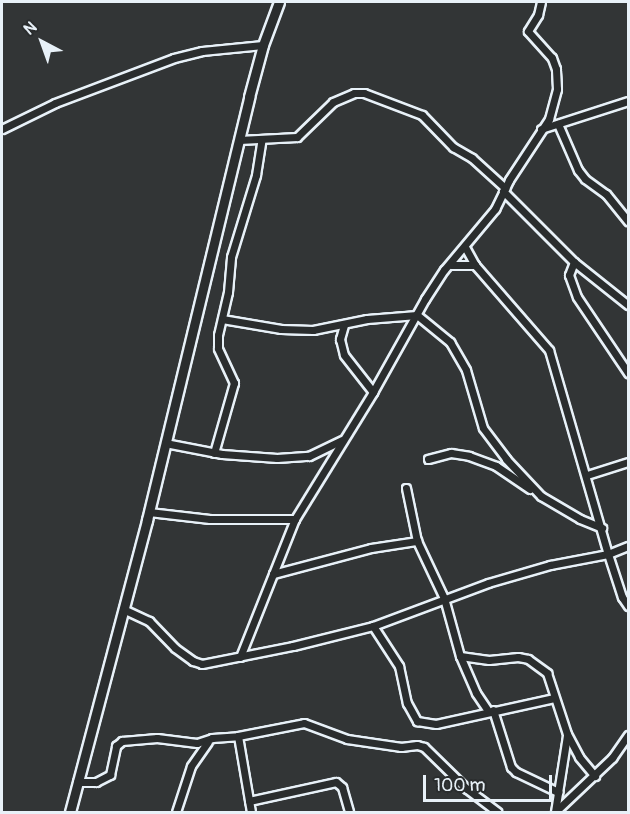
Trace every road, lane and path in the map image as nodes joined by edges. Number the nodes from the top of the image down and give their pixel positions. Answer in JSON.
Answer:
{"nodes":[{"id":1,"x":279,"y":2,"type":"edge"},
{"id":2,"x":541,"y":2,"type":"edge"},
{"id":3,"x":263,"y":45,"type":"junction"},
{"id":4,"x":628,"y":101,"type":"edge"},
{"id":5,"x":558,"y":124,"type":"junction"},
{"id":6,"x":2,"y":129,"type":"edge"},
{"id":7,"x":542,"y":129,"type":"junction"},
{"id":8,"x":262,"y":139,"type":"junction"},
{"id":9,"x":238,"y":140,"type":"junction"},
{"id":10,"x":504,"y":189,"type":"junction"},
{"id":11,"x":628,"y":221,"type":"edge"},
{"id":12,"x":465,"y":247,"type":"junction"},
{"id":13,"x":574,"y":262,"type":"junction"},
{"id":14,"x":475,"y":265,"type":"junction"},
{"id":15,"x":448,"y":266,"type":"junction"},
{"id":16,"x":628,"y":305,"type":"edge"},
{"id":17,"x":417,"y":315,"type":"junction"},
{"id":18,"x":222,"y":319,"type":"junction"},
{"id":19,"x":344,"y":325,"type":"junction"},
{"id":20,"x":628,"y":373,"type":"edge"},
{"id":21,"x":373,"y":392,"type":"junction"},
{"id":22,"x":342,"y":440,"type":"junction"},
{"id":23,"x":165,"y":443,"type":"junction"},
{"id":24,"x":214,"y":453,"type":"junction"},
{"id":25,"x":429,"y":459,"type":"dead end"},
{"id":26,"x":628,"y":462,"type":"edge"},
{"id":27,"x":587,"y":475,"type":"junction"},
{"id":28,"x":406,"y":488,"type":"dead end"},
{"id":29,"x":541,"y":496,"type":"junction"},
{"id":30,"x":149,"y":512,"type":"junction"},
{"id":31,"x":295,"y":519,"type":"junction"},
{"id":32,"x":602,"y":528,"type":"junction"},
{"id":33,"x":417,"y":541,"type":"junction"},
{"id":34,"x":628,"y":546,"type":"edge"},
{"id":35,"x":608,"y":554,"type":"junction"},
{"id":36,"x":273,"y":574,"type":"junction"},
{"id":37,"x":444,"y":598,"type":"junction"},
{"id":38,"x":628,"y":606,"type":"edge"},
{"id":39,"x":123,"y":609,"type":"junction"},
{"id":40,"x":373,"y":626,"type":"junction"},
{"id":41,"x":460,"y":656,"type":"junction"},
{"id":42,"x":240,"y":657,"type":"junction"},
{"id":43,"x":554,"y":698,"type":"junction"},
{"id":44,"x":491,"y":711,"type":"junction"},
{"id":45,"x":567,"y":734,"type":"junction"},
{"id":46,"x":628,"y":735,"type":"edge"},
{"id":47,"x":238,"y":736,"type":"junction"},
{"id":48,"x":212,"y":738,"type":"junction"},
{"id":49,"x":595,"y":776,"type":"junction"},
{"id":50,"x":77,"y":782,"type":"junction"},
{"id":51,"x":558,"y":792,"type":"junction"},
{"id":52,"x":249,"y":801,"type":"junction"},
{"id":53,"x":70,"y":813,"type":"edge"},
{"id":54,"x":176,"y":813,"type":"edge"},
{"id":55,"x":251,"y":813,"type":"edge"},
{"id":56,"x":349,"y":813,"type":"edge"},
{"id":57,"x":497,"y":813,"type":"edge"}],
"edges":[{"from":1,"to":3,"type":"street"},
{"from":2,"to":7,"type":"street"},
{"from":3,"to":6,"type":"street"},
{"from":3,"to":9,"type":"street"},
{"from":4,"to":5,"type":"street"},
{"from":5,"to":7,"type":"street"},
{"from":5,"to":11,"type":"street"},
{"from":7,"to":10,"type":"street"},
{"from":8,"to":9,"type":"street"},
{"from":8,"to":10,"type":"street"},
{"from":8,"to":18,"type":"street"},
{"from":9,"to":23,"type":"street"},
{"from":10,"to":12,"type":"street"},
{"from":10,"to":13,"type":"street"},
{"from":12,"to":14,"type":"street"},
{"from":12,"to":15,"type":"street"},
{"from":13,"to":16,"type":"street"},
{"from":13,"to":20,"type":"street"},
{"from":14,"to":15,"type":"street"},
{"from":14,"to":27,"type":"street"},
{"from":15,"to":17,"type":"street"},
{"from":17,"to":19,"type":"street"},
{"from":17,"to":21,"type":"street"},
{"from":17,"to":29,"type":"street"},
{"from":18,"to":19,"type":"street"},
{"from":18,"to":24,"type":"street"},
{"from":19,"to":21,"type":"street"},
{"from":21,"to":22,"type":"street"},
{"from":22,"to":24,"type":"street"},
{"from":22,"to":31,"type":"street"},
{"from":23,"to":24,"type":"street"},
{"from":23,"to":30,"type":"street"},
{"from":25,"to":29,"type":"street"},
{"from":26,"to":27,"type":"street"},
{"from":27,"to":32,"type":"street"},
{"from":28,"to":33,"type":"street"},
{"from":29,"to":32,"type":"street"},
{"from":30,"to":31,"type":"street"},
{"from":30,"to":39,"type":"street"},
{"from":31,"to":36,"type":"street"},
{"from":32,"to":35,"type":"street"},
{"from":33,"to":36,"type":"street"},
{"from":33,"to":37,"type":"street"},
{"from":34,"to":35,"type":"street"},
{"from":35,"to":37,"type":"street"},
{"from":35,"to":38,"type":"street"},
{"from":36,"to":42,"type":"street"},
{"from":37,"to":40,"type":"street"},
{"from":37,"to":41,"type":"street"},
{"from":39,"to":42,"type":"street"},
{"from":39,"to":50,"type":"street"},
{"from":40,"to":42,"type":"street"},
{"from":40,"to":44,"type":"street"},
{"from":41,"to":43,"type":"street"},
{"from":41,"to":44,"type":"street"},
{"from":43,"to":44,"type":"street"},
{"from":43,"to":45,"type":"street"},
{"from":44,"to":51,"type":"street"},
{"from":45,"to":49,"type":"street"},
{"from":45,"to":51,"type":"street"},
{"from":46,"to":49,"type":"street"},
{"from":47,"to":48,"type":"street"},
{"from":47,"to":52,"type":"street"},
{"from":47,"to":57,"type":"street"},
{"from":48,"to":50,"type":"street"},
{"from":48,"to":54,"type":"street"},
{"from":49,"to":51,"type":"street"},
{"from":50,"to":53,"type":"street"},
{"from":52,"to":55,"type":"street"},
{"from":52,"to":56,"type":"street"}]}
